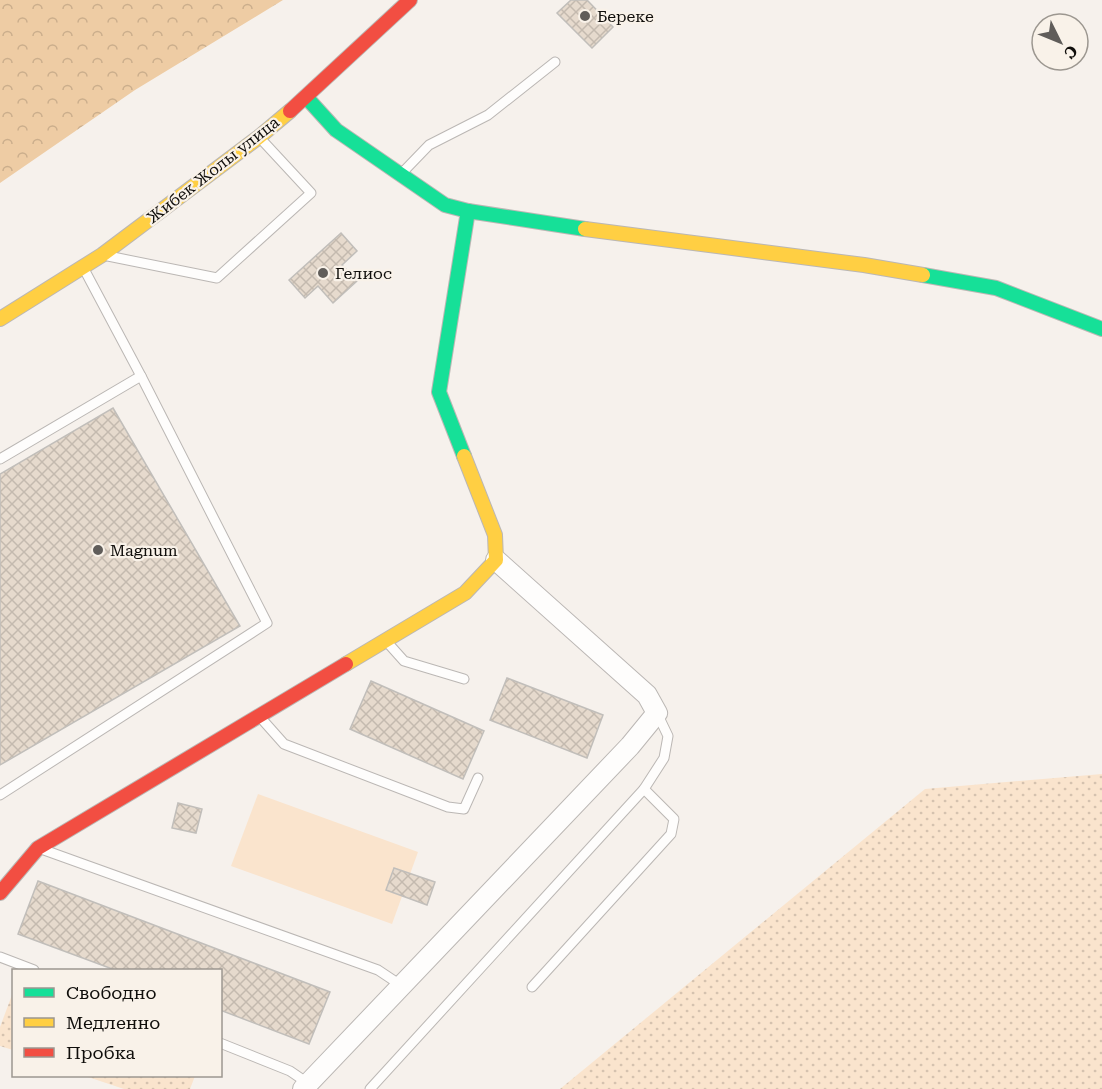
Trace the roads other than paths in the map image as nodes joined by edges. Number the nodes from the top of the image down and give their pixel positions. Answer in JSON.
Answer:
{"nodes":[{"id":1,"x":410,"y":0,"type":"edge"},
{"id":2,"x":555,"y":62,"type":"dead end"},
{"id":3,"x":306,"y":97,"type":"junction"},
{"id":4,"x":259,"y":137,"type":"junction"},
{"id":5,"x":400,"y":175,"type":"junction"},
{"id":6,"x":468,"y":211,"type":"junction"},
{"id":7,"x":102,"y":255,"type":"junction"},
{"id":8,"x":83,"y":267,"type":"junction"},
{"id":9,"x":0,"y":319,"type":"edge"},
{"id":10,"x":1102,"y":329,"type":"edge"},
{"id":11,"x":141,"y":376,"type":"junction"},
{"id":12,"x":0,"y":459,"type":"edge"},
{"id":13,"x":496,"y":560,"type":"junction"},
{"id":14,"x":385,"y":641,"type":"junction"},
{"id":15,"x":464,"y":679,"type":"dead end"},
{"id":16,"x":657,"y":713,"type":"junction"},
{"id":17,"x":260,"y":716,"type":"junction"},
{"id":18,"x":478,"y":778,"type":"dead end"},
{"id":19,"x":644,"y":789,"type":"junction"},
{"id":20,"x":0,"y":795,"type":"edge"},
{"id":21,"x":38,"y":848,"type":"junction"},
{"id":22,"x":0,"y":893,"type":"edge"},
{"id":23,"x":0,"y":957,"type":"edge"},
{"id":24,"x":31,"y":969,"type":"edge"},
{"id":25,"x":402,"y":986,"type":"junction"},
{"id":26,"x":532,"y":987,"type":"dead end"},
{"id":27,"x":222,"y":1044,"type":"edge"},
{"id":28,"x":306,"y":1086,"type":"edge"},
{"id":29,"x":370,"y":1089,"type":"edge"}],
"edges":[{"from":1,"to":3,"type":"street","name":"Жибек Жолы улица"},
{"from":2,"to":5,"type":"lane"},
{"from":3,"to":4,"type":"street","name":"Жибек Жолы улица"},
{"from":3,"to":5,"type":"street"},
{"from":4,"to":7,"type":"street","name":"Жибек Жолы улица"},
{"from":4,"to":7,"type":"lane"},
{"from":5,"to":6,"type":"street"},
{"from":6,"to":10,"type":"street"},
{"from":6,"to":13,"type":"street"},
{"from":7,"to":8,"type":"street","name":"Жибек Жолы улица"},
{"from":8,"to":9,"type":"street","name":"Жибек Жолы улица"},
{"from":8,"to":11,"type":"lane"},
{"from":11,"to":12,"type":"lane"},
{"from":11,"to":20,"type":"lane"},
{"from":13,"to":14,"type":"street"},
{"from":13,"to":16,"type":"street"},
{"from":14,"to":15,"type":"lane"},
{"from":14,"to":17,"type":"street"},
{"from":16,"to":19,"type":"lane"},
{"from":16,"to":25,"type":"street"},
{"from":17,"to":18,"type":"lane"},
{"from":17,"to":21,"type":"street"},
{"from":19,"to":26,"type":"lane"},
{"from":19,"to":29,"type":"lane"},
{"from":21,"to":22,"type":"street"},
{"from":21,"to":25,"type":"lane"},
{"from":23,"to":24,"type":"lane"},
{"from":25,"to":28,"type":"street"},
{"from":27,"to":28,"type":"lane"}]}
